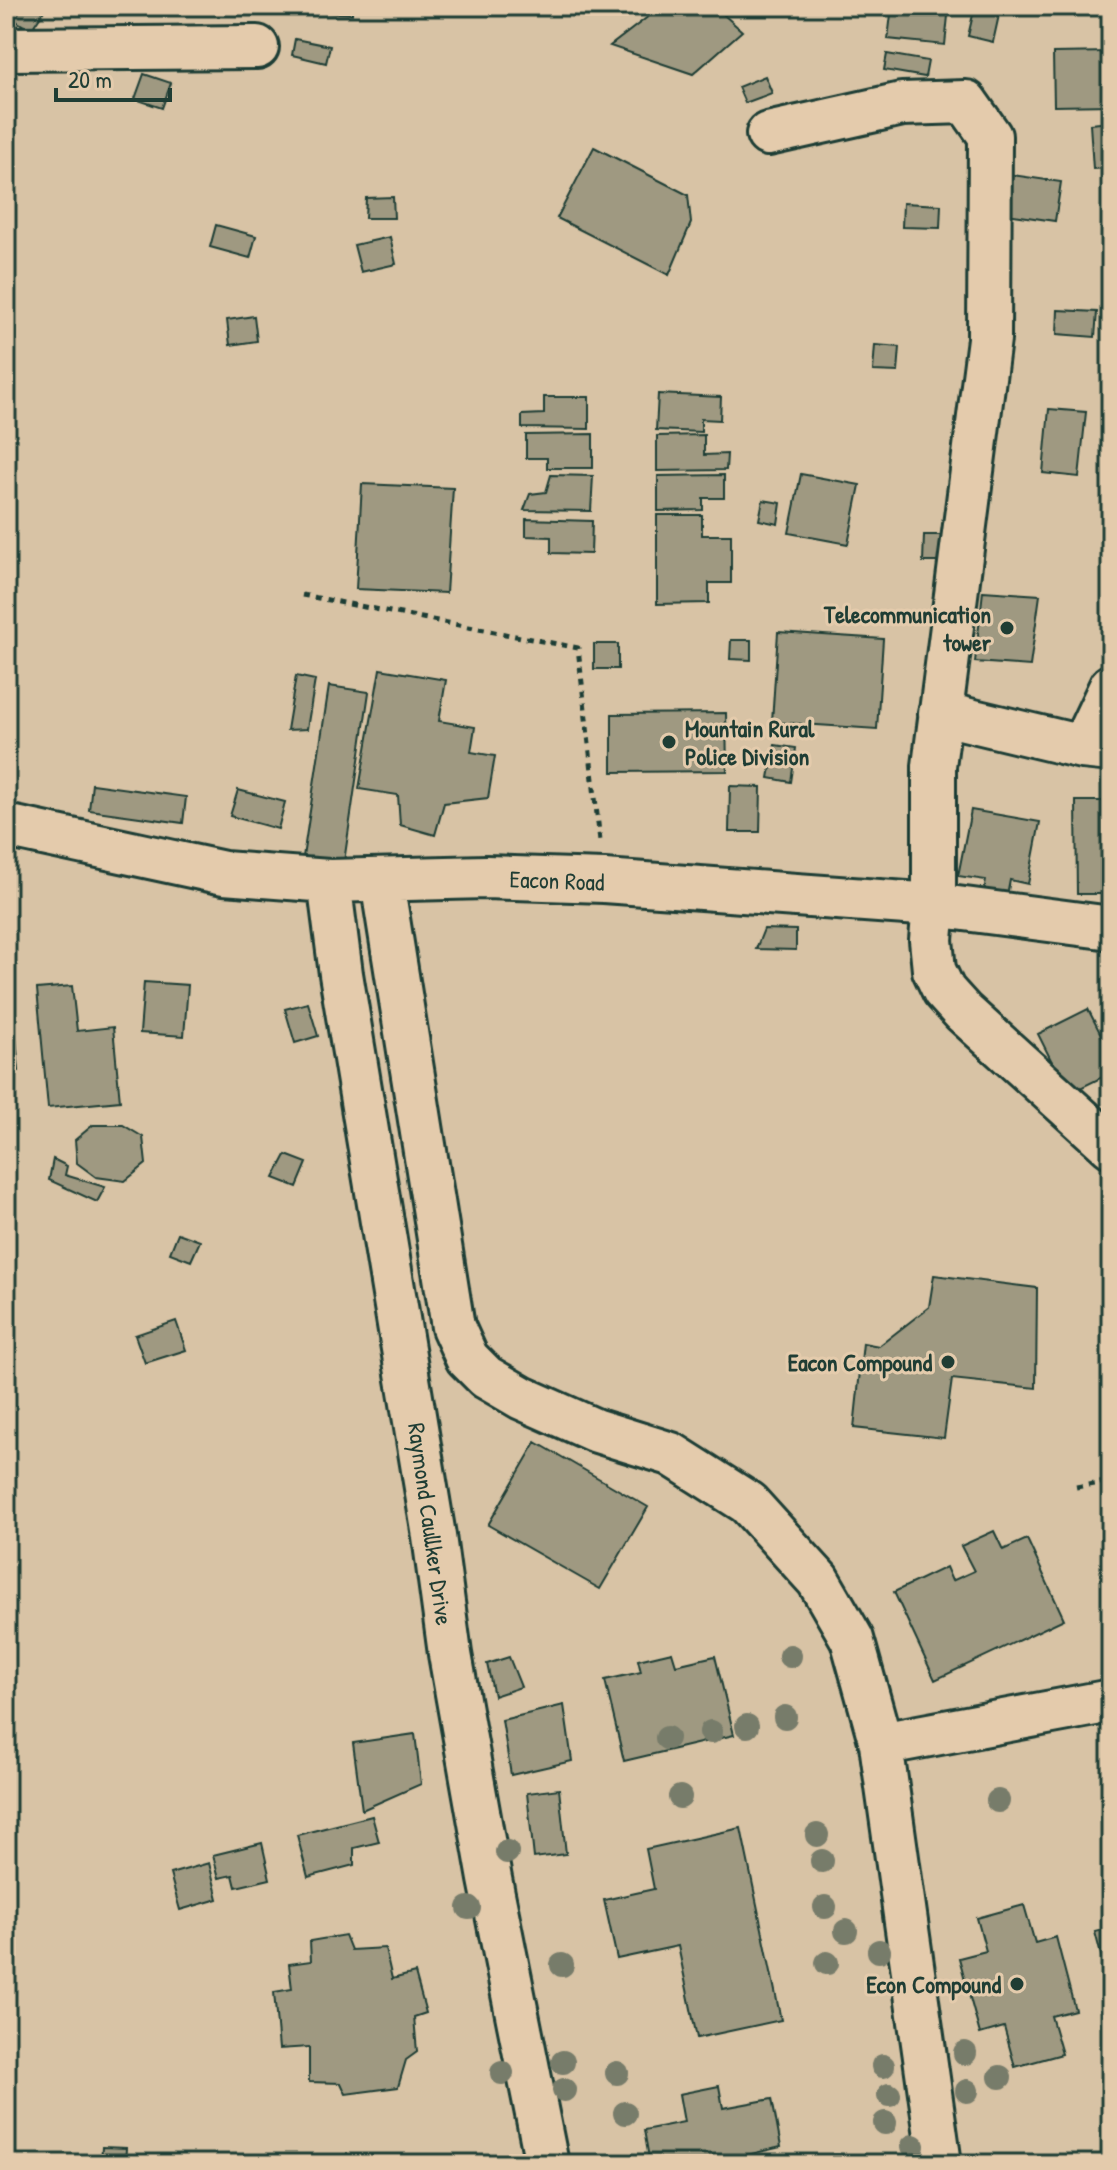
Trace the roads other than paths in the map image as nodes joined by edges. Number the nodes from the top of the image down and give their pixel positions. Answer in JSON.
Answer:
{"nodes":[{"id":1,"x":257,"y":47,"type":"dead end"},
{"id":2,"x":6,"y":49,"type":"edge"},
{"id":3,"x":768,"y":134,"type":"dead end"},
{"id":4,"x":1111,"y":686,"type":"edge"},
{"id":5,"x":940,"y":713,"type":"junction"},
{"id":6,"x":1096,"y":748,"type":"edge"},
{"id":7,"x":6,"y":826,"type":"edge"},
{"id":8,"x":329,"y":881,"type":"junction"},
{"id":9,"x":382,"y":881,"type":"junction"},
{"id":10,"x":934,"y":905,"type":"junction"},
{"id":11,"x":1111,"y":928,"type":"edge"},
{"id":12,"x":1111,"y":1146,"type":"edge"},
{"id":13,"x":1111,"y":1701,"type":"edge"},
{"id":14,"x":881,"y":1744,"type":"junction"},
{"id":15,"x":547,"y":2164,"type":"edge"},
{"id":16,"x":940,"y":2164,"type":"edge"}],
"edges":[{"from":1,"to":2,"type":"street"},
{"from":3,"to":5,"type":"street"},
{"from":4,"to":6,"type":"street"},
{"from":5,"to":6,"type":"street"},
{"from":5,"to":10,"type":"street"},
{"from":7,"to":8,"type":"street","name":"Eacon Road"},
{"from":8,"to":9,"type":"street","name":"Eacon Road"},
{"from":8,"to":15,"type":"street","name":"Raymond Caullker Drive"},
{"from":9,"to":10,"type":"street","name":"Eacon Road"},
{"from":9,"to":14,"type":"street"},
{"from":10,"to":11,"type":"street","name":"Eacon Road"},
{"from":10,"to":12,"type":"street"},
{"from":13,"to":14,"type":"street"},
{"from":14,"to":16,"type":"street"}]}
